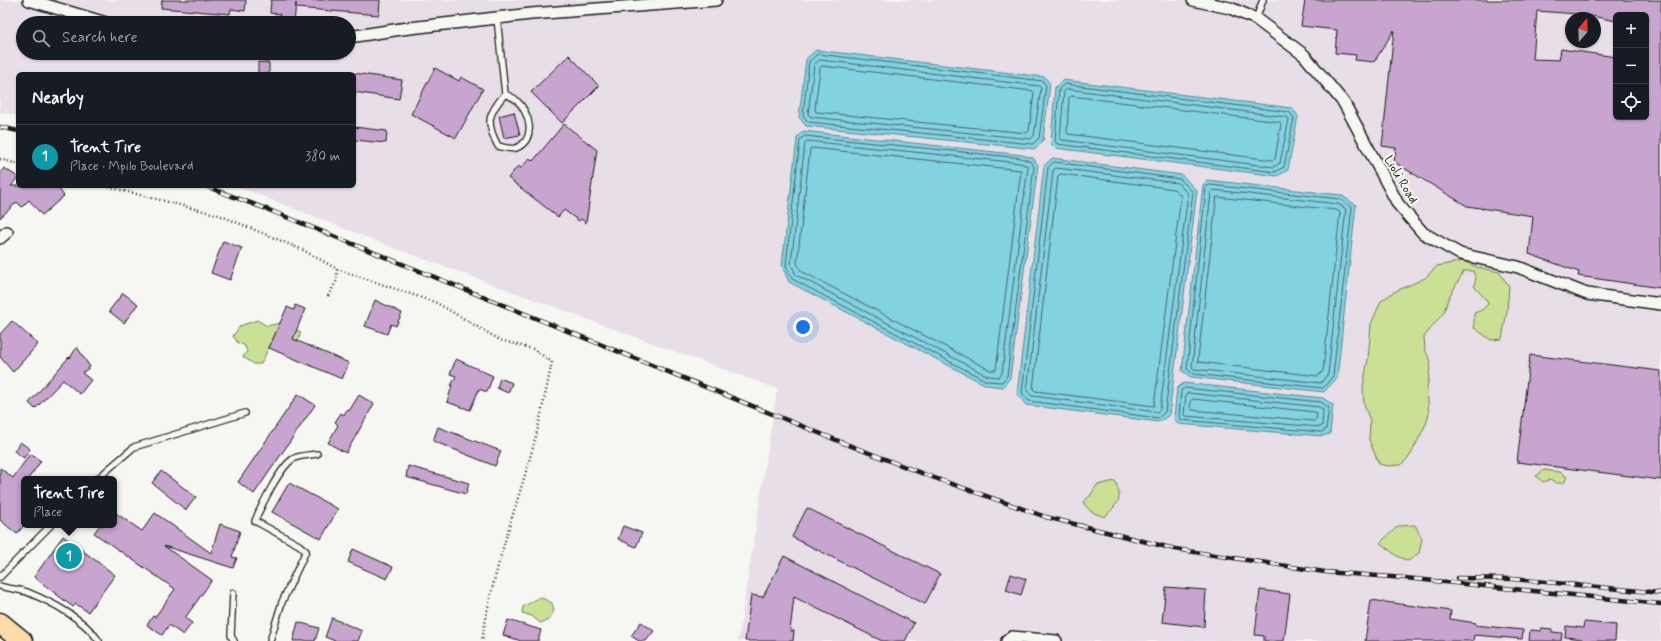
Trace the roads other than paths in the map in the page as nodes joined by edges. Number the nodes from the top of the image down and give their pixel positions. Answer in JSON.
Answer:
{"nodes":[{"id":1,"x":29,"y":0,"type":"edge"},
{"id":2,"x":716,"y":0,"type":"edge"},
{"id":3,"x":1193,"y":0,"type":"edge"},
{"id":4,"x":1263,"y":0,"type":"edge"},
{"id":5,"x":1231,"y":4,"type":"edge"},
{"id":6,"x":83,"y":16,"type":"edge"},
{"id":7,"x":497,"y":18,"type":"junction"},
{"id":8,"x":1256,"y":19,"type":"junction"},
{"id":9,"x":356,"y":36,"type":"edge"},
{"id":10,"x":505,"y":94,"type":"junction"},
{"id":11,"x":1661,"y":304,"type":"edge"},
{"id":12,"x":245,"y":413,"type":"dead end"},
{"id":13,"x":317,"y":454,"type":"dead end"},
{"id":14,"x":101,"y":476,"type":"edge"},
{"id":15,"x":48,"y":528,"type":"edge"},
{"id":16,"x":0,"y":577,"type":"edge"},
{"id":17,"x":0,"y":586,"type":"edge"},
{"id":18,"x":232,"y":593,"type":"dead end"},
{"id":19,"x":0,"y":622,"type":"edge"},
{"id":20,"x":22,"y":641,"type":"edge"},
{"id":21,"x":99,"y":641,"type":"edge"},
{"id":22,"x":234,"y":641,"type":"edge"},
{"id":23,"x":270,"y":641,"type":"edge"},
{"id":24,"x":1007,"y":641,"type":"edge"},
{"id":25,"x":1056,"y":641,"type":"edge"}],
"edges":[{"from":1,"to":6,"type":"street"},
{"from":2,"to":7,"type":"street"},
{"from":3,"to":5,"type":"street","name":"Lioli Road"},
{"from":4,"to":8,"type":"lane"},
{"from":5,"to":8,"type":"street","name":"Lioli Road"},
{"from":7,"to":9,"type":"street"},
{"from":7,"to":10,"type":"lane"},
{"from":8,"to":11,"type":"street","name":"Lioli Road"},
{"from":10,"to":10,"type":"lane"},
{"from":12,"to":14,"type":"lane"},
{"from":13,"to":23,"type":"lane"},
{"from":15,"to":16,"type":"lane"},
{"from":17,"to":21,"type":"lane"},
{"from":18,"to":22,"type":"lane"},
{"from":19,"to":20,"type":"highway"},
{"from":24,"to":25,"type":"street"}]}
